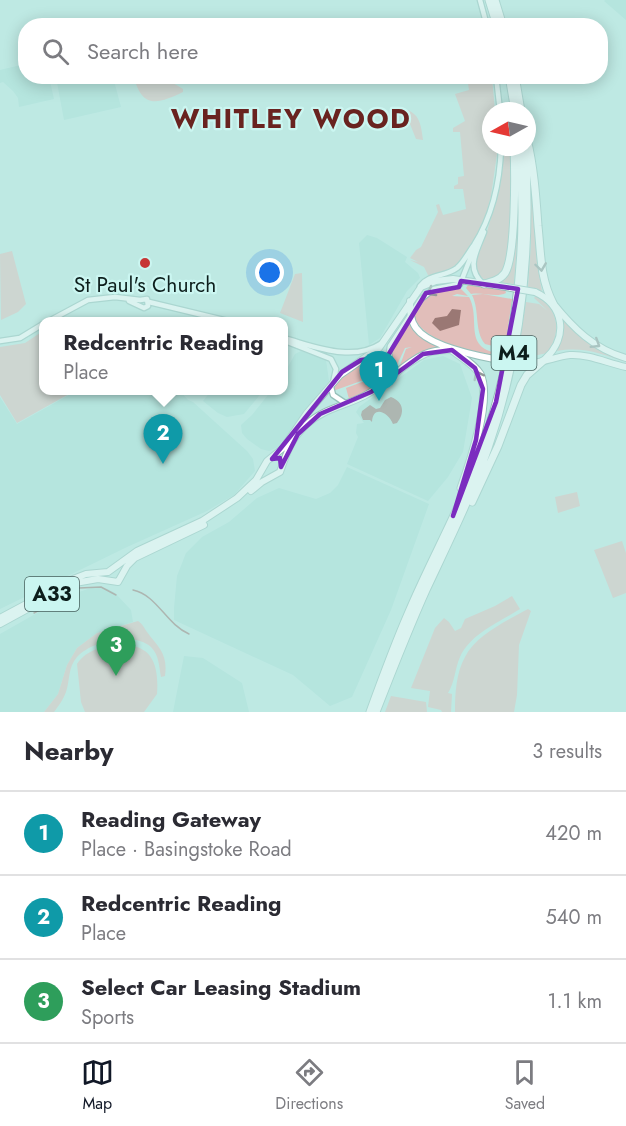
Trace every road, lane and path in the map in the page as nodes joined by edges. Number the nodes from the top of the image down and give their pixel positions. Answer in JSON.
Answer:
{"nodes":[{"id":1,"x":480,"y":0,"type":"edge"},
{"id":2,"x":489,"y":0,"type":"edge"},
{"id":3,"x":495,"y":0,"type":"edge"},
{"id":4,"x":485,"y":18,"type":"edge"},
{"id":5,"x":494,"y":18,"type":"edge"},
{"id":6,"x":501,"y":18,"type":"edge"},
{"id":7,"x":497,"y":84,"type":"edge"},
{"id":8,"x":509,"y":84,"type":"edge"},
{"id":9,"x":516,"y":84,"type":"edge"},
{"id":10,"x":499,"y":102,"type":"edge"},
{"id":11,"x":512,"y":102,"type":"edge"},
{"id":12,"x":519,"y":102,"type":"edge"},
{"id":13,"x":500,"y":156,"type":"edge"},
{"id":14,"x":514,"y":156,"type":"edge"},
{"id":15,"x":520,"y":156,"type":"edge"},
{"id":16,"x":525,"y":156,"type":"edge"},
{"id":17,"x":529,"y":156,"type":"edge"},
{"id":18,"x":487,"y":221,"type":"junction"},
{"id":19,"x":480,"y":242,"type":"junction"},
{"id":20,"x":460,"y":283,"type":"junction"},
{"id":21,"x":484,"y":284,"type":"junction"},
{"id":22,"x":418,"y":290,"type":"junction"},
{"id":23,"x":411,"y":300,"type":"junction"},
{"id":24,"x":140,"y":303,"type":"junction"},
{"id":25,"x":149,"y":303,"type":"junction"},
{"id":26,"x":553,"y":303,"type":"junction"},
{"id":27,"x":411,"y":314,"type":"junction"},
{"id":28,"x":55,"y":317,"type":"edge"},
{"id":29,"x":216,"y":317,"type":"edge"},
{"id":30,"x":39,"y":326,"type":"edge"},
{"id":31,"x":288,"y":340,"type":"edge"},
{"id":32,"x":385,"y":340,"type":"junction"},
{"id":33,"x":0,"y":341,"type":"edge"},
{"id":34,"x":288,"y":341,"type":"edge"},
{"id":35,"x":452,"y":350,"type":"junction"},
{"id":36,"x":626,"y":358,"type":"edge"},
{"id":37,"x":361,"y":360,"type":"junction"},
{"id":38,"x":543,"y":361,"type":"junction"},
{"id":39,"x":389,"y":362,"type":"junction"},
{"id":40,"x":626,"y":367,"type":"edge"},
{"id":41,"x":390,"y":378,"type":"junction"},
{"id":42,"x":332,"y":384,"type":"junction"},
{"id":43,"x":345,"y":403,"type":"junction"},
{"id":44,"x":272,"y":459,"type":"junction"},
{"id":45,"x":264,"y":467,"type":"junction"},
{"id":46,"x":282,"y":467,"type":"junction"},
{"id":47,"x":275,"y":476,"type":"junction"},
{"id":48,"x":453,"y":516,"type":"junction"},
{"id":49,"x":446,"y":548,"type":"junction"},
{"id":50,"x":114,"y":567,"type":"junction"},
{"id":51,"x":108,"y":572,"type":"junction"},
{"id":52,"x":122,"y":574,"type":"junction"},
{"id":53,"x":109,"y":580,"type":"junction"},
{"id":54,"x":0,"y":618,"type":"edge"},
{"id":55,"x":0,"y":624,"type":"edge"},
{"id":56,"x":370,"y":712,"type":"edge"},
{"id":57,"x":376,"y":712,"type":"edge"}],
"edges":[{"from":1,"to":4,"type":"main road"},
{"from":2,"to":5,"type":"highway"},
{"from":3,"to":6,"type":"highway"},
{"from":7,"to":10,"type":"main road"},
{"from":8,"to":11,"type":"highway"},
{"from":9,"to":12,"type":"highway"},
{"from":13,"to":18,"type":"main road"},
{"from":14,"to":21,"type":"highway"},
{"from":15,"to":48,"type":"highway","number":"M4"},
{"from":16,"to":49,"type":"highway","number":"M4"},
{"from":17,"to":26,"type":"highway","one_way":true},
{"from":18,"to":19,"type":"main road"},
{"from":18,"to":22,"type":"main road"},
{"from":19,"to":20,"type":"main road"},
{"from":19,"to":21,"type":"main road"},
{"from":20,"to":21,"type":"highway"},
{"from":20,"to":22,"type":"highway"},
{"from":20,"to":27,"type":"main road","one_way":true},
{"from":21,"to":26,"type":"highway","bridge":true},
{"from":22,"to":23,"type":"highway"},
{"from":23,"to":27,"type":"highway"},
{"from":23,"to":32,"type":"highway"},
{"from":24,"to":25,"type":"main road"},
{"from":24,"to":25,"type":"main road"},
{"from":24,"to":28,"type":"main road"},
{"from":25,"to":29,"type":"main road"},
{"from":26,"to":36,"type":"highway","one_way":true},
{"from":26,"to":38,"type":"highway"},
{"from":27,"to":35,"type":"highway"},
{"from":27,"to":39,"type":"main road"},
{"from":30,"to":33,"type":"main road"},
{"from":31,"to":32,"type":"main road"},
{"from":32,"to":37,"type":"highway"},
{"from":34,"to":42,"type":"main road"},
{"from":35,"to":38,"type":"highway","bridge":true},
{"from":35,"to":41,"type":"highway"},
{"from":48,"to":35,"type":"highway","number":"M4","one_way":true},
{"from":37,"to":39,"type":"main road"},
{"from":37,"to":42,"type":"highway"},
{"from":38,"to":40,"type":"highway"},
{"from":38,"to":49,"type":"highway","number":"M4"},
{"from":39,"to":41,"type":"main road"},
{"from":41,"to":43,"type":"highway"},
{"from":42,"to":43,"type":"main road"},
{"from":42,"to":44,"type":"highway"},
{"from":43,"to":46,"type":"highway"},
{"from":44,"to":45,"type":"highway"},
{"from":44,"to":46,"type":"highway"},
{"from":45,"to":47,"type":"highway"},
{"from":45,"to":50,"type":"highway"},
{"from":46,"to":47,"type":"highway"},
{"from":47,"to":52,"type":"highway"},
{"from":48,"to":56,"type":"highway","number":"M4"},
{"from":49,"to":57,"type":"highway","number":"M4"},
{"from":50,"to":51,"type":"highway"},
{"from":50,"to":52,"type":"highway"},
{"from":51,"to":53,"type":"highway"},
{"from":51,"to":54,"type":"highway","number":"A33"},
{"from":52,"to":53,"type":"highway"},
{"from":53,"to":55,"type":"highway","number":"A33"}]}
